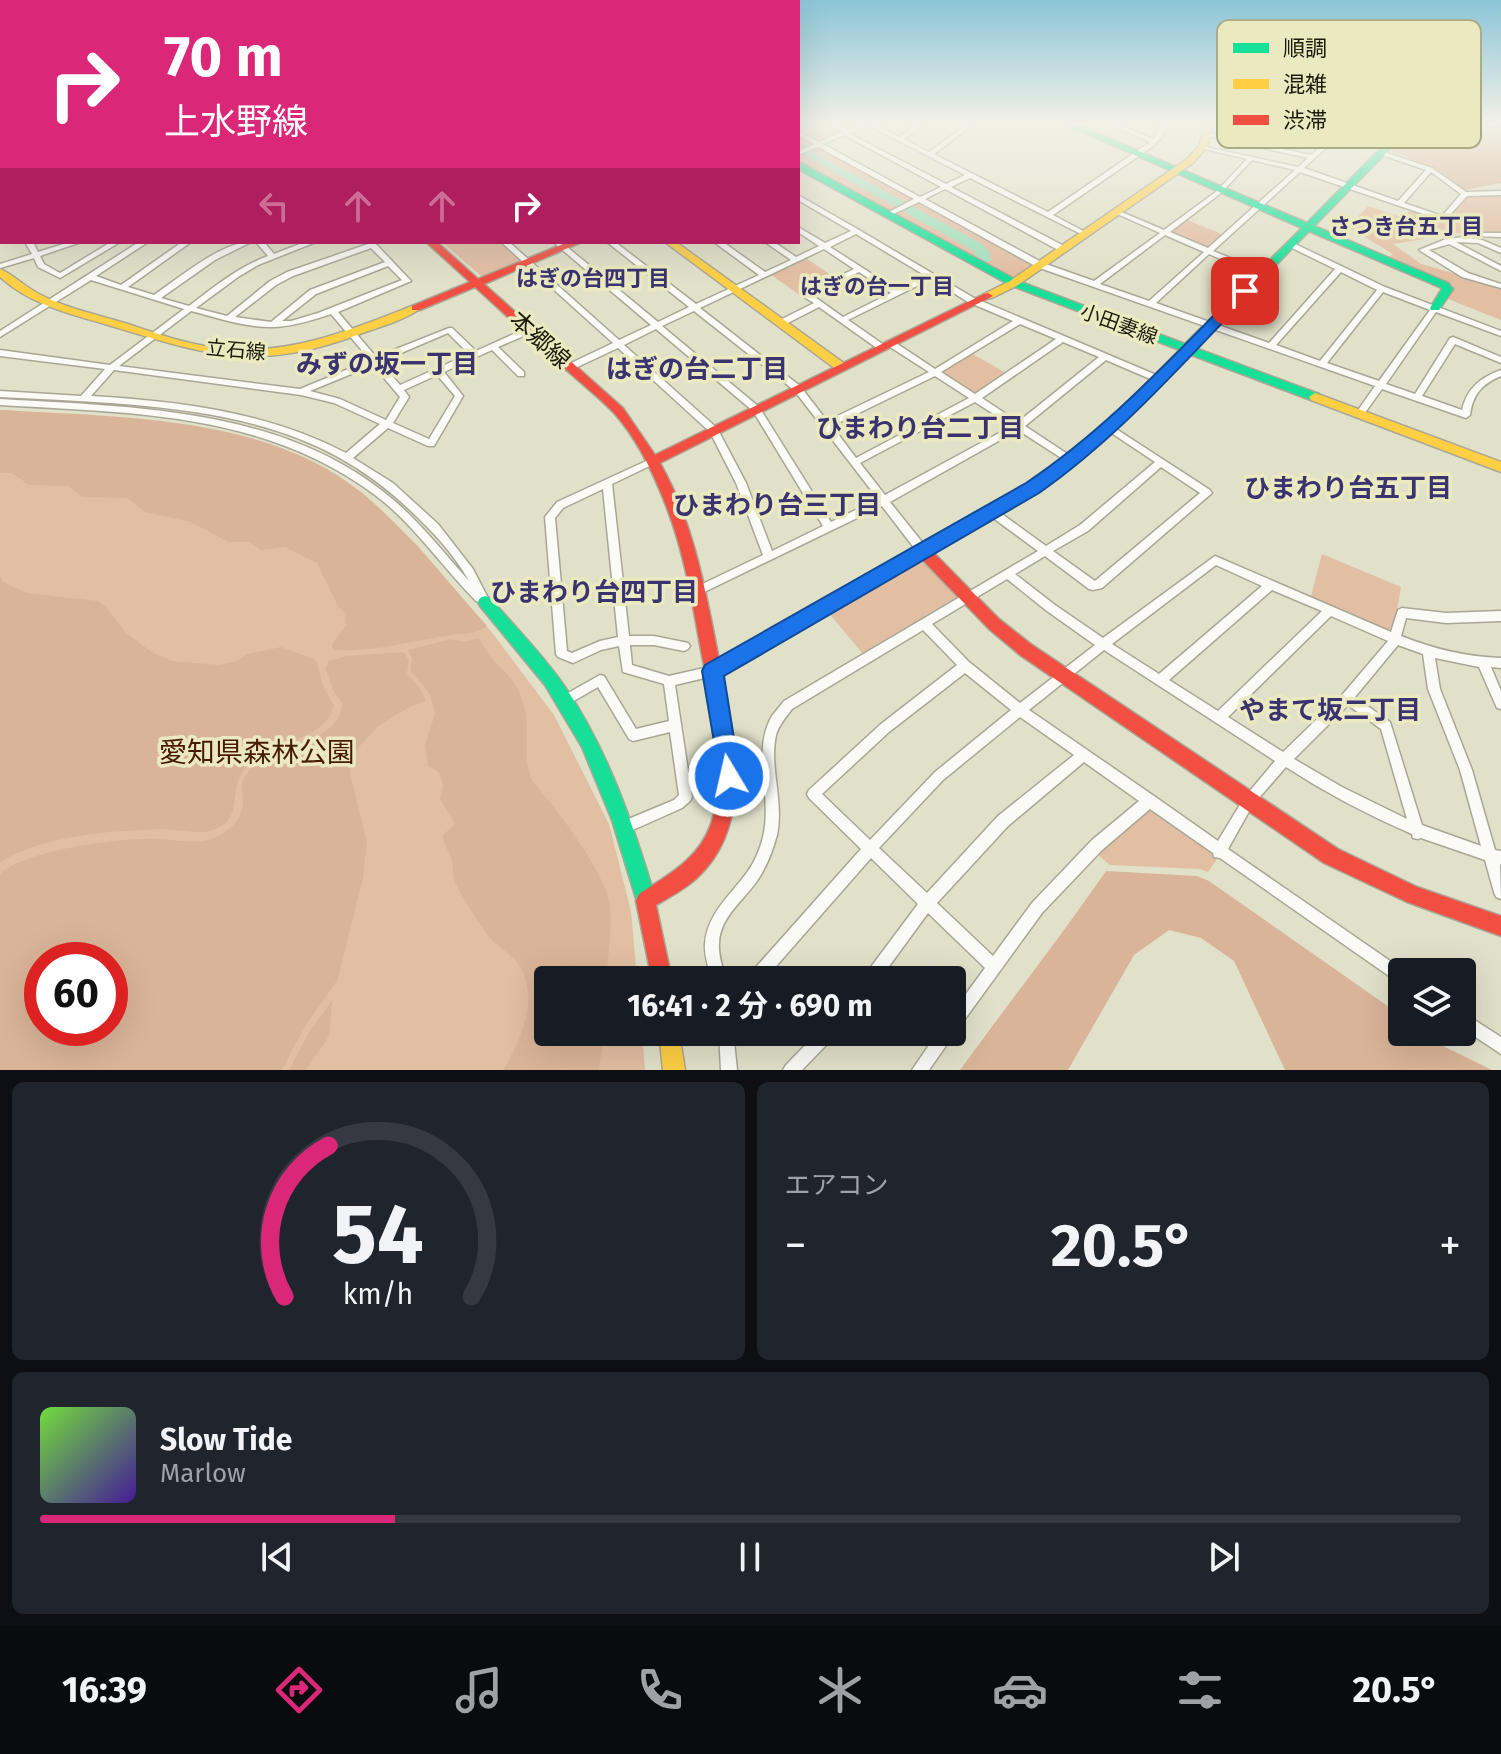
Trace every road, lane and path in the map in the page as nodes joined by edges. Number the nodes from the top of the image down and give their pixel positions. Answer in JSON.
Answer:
{"nodes":[{"id":1,"x":831,"y":174,"type":"edge"},
{"id":2,"x":872,"y":174,"type":"edge"},
{"id":3,"x":921,"y":174,"type":"edge"},
{"id":4,"x":1110,"y":174,"type":"edge"},
{"id":5,"x":1172,"y":174,"type":"edge"},
{"id":6,"x":1187,"y":174,"type":"edge"},
{"id":7,"x":1236,"y":174,"type":"edge"},
{"id":8,"x":1294,"y":174,"type":"edge"},
{"id":9,"x":1313,"y":174,"type":"edge"},
{"id":10,"x":1360,"y":174,"type":"edge"},
{"id":11,"x":1426,"y":174,"type":"edge"},
{"id":12,"x":1437,"y":174,"type":"edge"},
{"id":13,"x":970,"y":175,"type":"joint"},
{"id":14,"x":1348,"y":186,"type":"junction"},
{"id":15,"x":945,"y":187,"type":"junction"},
{"id":16,"x":1222,"y":189,"type":"junction"},
{"id":17,"x":1501,"y":193,"type":"edge"},
{"id":18,"x":1465,"y":194,"type":"junction"},
{"id":19,"x":800,"y":198,"type":"edge"},
{"id":20,"x":919,"y":200,"type":"junction"},
{"id":21,"x":1260,"y":204,"type":"junction"},
{"id":22,"x":1399,"y":204,"type":"junction"},
{"id":23,"x":898,"y":210,"type":"junction"},
{"id":24,"x":1117,"y":212,"type":"junction"},
{"id":25,"x":1048,"y":215,"type":"junction"},
{"id":26,"x":1309,"y":225,"type":"junction"},
{"id":27,"x":800,"y":230,"type":"edge"},
{"id":28,"x":857,"y":231,"type":"junction"},
{"id":29,"x":1165,"y":233,"type":"junction"},
{"id":30,"x":1085,"y":234,"type":"junction"},
{"id":31,"x":1501,"y":235,"type":"edge"},
{"id":32,"x":1478,"y":239,"type":"junction"},
{"id":33,"x":1449,"y":241,"type":"junction"},
{"id":34,"x":30,"y":244,"type":"edge"},
{"id":35,"x":71,"y":244,"type":"edge"},
{"id":36,"x":113,"y":244,"type":"edge"},
{"id":37,"x":141,"y":244,"type":"edge"},
{"id":38,"x":184,"y":244,"type":"edge"},
{"id":39,"x":243,"y":244,"type":"edge"},
{"id":40,"x":262,"y":244,"type":"edge"},
{"id":41,"x":306,"y":244,"type":"edge"},
{"id":42,"x":368,"y":244,"type":"edge"},
{"id":43,"x":372,"y":244,"type":"edge"},
{"id":44,"x":433,"y":244,"type":"edge"},
{"id":45,"x":507,"y":244,"type":"edge"},
{"id":46,"x":566,"y":244,"type":"edge"},
{"id":47,"x":614,"y":244,"type":"edge"},
{"id":48,"x":673,"y":244,"type":"edge"},
{"id":49,"x":721,"y":244,"type":"edge"},
{"id":50,"x":772,"y":244,"type":"edge"},
{"id":51,"x":1291,"y":244,"type":"junction"},
{"id":52,"x":825,"y":246,"type":"junction"},
{"id":53,"x":1063,"y":249,"type":"junction"},
{"id":54,"x":1501,"y":251,"type":"edge"},
{"id":55,"x":1209,"y":252,"type":"junction"},
{"id":56,"x":35,"y":255,"type":"junction"},
{"id":57,"x":272,"y":256,"type":"junction"},
{"id":58,"x":796,"y":260,"type":"junction"},
{"id":59,"x":528,"y":262,"type":"junction"},
{"id":60,"x":389,"y":263,"type":"junction"},
{"id":61,"x":1040,"y":265,"type":"junction"},
{"id":62,"x":1340,"y":268,"type":"junction"},
{"id":63,"x":0,"y":269,"type":"edge"},
{"id":64,"x":859,"y":269,"type":"junction"},
{"id":65,"x":1501,"y":269,"type":"edge"},
{"id":66,"x":1262,"y":274,"type":"junction"},
{"id":67,"x":764,"y":275,"type":"junction"},
{"id":68,"x":932,"y":276,"type":"junction"},
{"id":69,"x":90,"y":277,"type":"junction"},
{"id":70,"x":1014,"y":283,"type":"junction"},
{"id":71,"x":476,"y":284,"type":"junction"},
{"id":72,"x":1095,"y":284,"type":"junction"},
{"id":73,"x":1501,"y":286,"type":"edge"},
{"id":74,"x":123,"y":287,"type":"junction"},
{"id":75,"x":734,"y":289,"type":"junction"},
{"id":76,"x":1382,"y":289,"type":"junction"},
{"id":77,"x":896,"y":293,"type":"junction"},
{"id":78,"x":157,"y":297,"type":"junction"},
{"id":79,"x":977,"y":303,"type":"junction"},
{"id":80,"x":1151,"y":303,"type":"junction"},
{"id":81,"x":48,"y":304,"type":"junction"},
{"id":82,"x":819,"y":304,"type":"junction"},
{"id":83,"x":191,"y":307,"type":"junction"},
{"id":84,"x":695,"y":307,"type":"junction"},
{"id":85,"x":1435,"y":308,"type":"junction"},
{"id":86,"x":332,"y":310,"type":"junction"},
{"id":87,"x":229,"y":318,"type":"junction"},
{"id":88,"x":842,"y":320,"type":"junction"},
{"id":89,"x":1020,"y":320,"type":"junction"},
{"id":90,"x":781,"y":323,"type":"junction"},
{"id":91,"x":0,"y":324,"type":"edge"},
{"id":92,"x":271,"y":325,"type":"junction"},
{"id":93,"x":658,"y":325,"type":"junction"},
{"id":94,"x":1212,"y":325,"type":"junction"},
{"id":95,"x":9,"y":328,"type":"junction"},
{"id":96,"x":530,"y":330,"type":"junction"},
{"id":97,"x":352,"y":333,"type":"junction"},
{"id":98,"x":1501,"y":334,"type":"edge"},
{"id":99,"x":0,"y":335,"type":"edge"},
{"id":100,"x":154,"y":335,"type":"junction"},
{"id":101,"x":1063,"y":338,"type":"junction"},
{"id":102,"x":620,"y":343,"type":"junction"},
{"id":103,"x":886,"y":345,"type":"junction"},
{"id":104,"x":1271,"y":346,"type":"junction"},
{"id":105,"x":493,"y":347,"type":"junction"},
{"id":106,"x":1187,"y":349,"type":"junction"},
{"id":107,"x":0,"y":353,"type":"edge"},
{"id":108,"x":475,"y":355,"type":"junction"},
{"id":109,"x":1106,"y":356,"type":"junction"},
{"id":110,"x":1501,"y":360,"type":"edge"},
{"id":111,"x":375,"y":361,"type":"junction"},
{"id":112,"x":1322,"y":364,"type":"junction"},
{"id":113,"x":113,"y":366,"type":"junction"},
{"id":114,"x":570,"y":367,"type":"junction"},
{"id":115,"x":841,"y":367,"type":"junction"},
{"id":116,"x":439,"y":372,"type":"junction"},
{"id":117,"x":936,"y":372,"type":"junction"},
{"id":118,"x":1501,"y":373,"type":"edge"},
{"id":119,"x":521,"y":374,"type":"dead end"},
{"id":120,"x":1158,"y":379,"type":"junction"},
{"id":121,"x":1379,"y":383,"type":"junction"},
{"id":122,"x":797,"y":388,"type":"junction"},
{"id":123,"x":398,"y":389,"type":"junction"},
{"id":124,"x":301,"y":392,"type":"junction"},
{"id":125,"x":0,"y":394,"type":"edge"},
{"id":126,"x":1417,"y":397,"type":"junction"},
{"id":127,"x":976,"y":398,"type":"junction"},
{"id":128,"x":83,"y":399,"type":"junction"},
{"id":129,"x":0,"y":402,"type":"edge"},
{"id":130,"x":756,"y":409,"type":"junction"},
{"id":131,"x":1359,"y":415,"type":"junction"},
{"id":132,"x":388,"y":423,"type":"junction"},
{"id":133,"x":827,"y":425,"type":"junction"},
{"id":134,"x":1019,"y":426,"type":"junction"},
{"id":135,"x":1110,"y":428,"type":"junction"},
{"id":136,"x":714,"y":430,"type":"junction"},
{"id":137,"x":349,"y":456,"type":"junction"},
{"id":138,"x":655,"y":460,"type":"junction"},
{"id":139,"x":1072,"y":461,"type":"junction"},
{"id":140,"x":855,"y":462,"type":"junction"},
{"id":141,"x":1161,"y":462,"type":"junction"},
{"id":142,"x":1501,"y":467,"type":"edge"},
{"id":143,"x":607,"y":482,"type":"junction"},
{"id":144,"x":883,"y":501,"type":"junction"},
{"id":145,"x":992,"y":512,"type":"junction"},
{"id":146,"x":830,"y":528,"type":"junction"},
{"id":147,"x":922,"y":550,"type":"junction"},
{"id":148,"x":1047,"y":551,"type":"junction"},
{"id":149,"x":769,"y":557,"type":"junction"},
{"id":150,"x":1008,"y":574,"type":"junction"},
{"id":151,"x":1270,"y":586,"type":"junction"},
{"id":152,"x":696,"y":592,"type":"junction"},
{"id":153,"x":967,"y":598,"type":"junction"},
{"id":154,"x":485,"y":602,"type":"junction"},
{"id":155,"x":1330,"y":610,"type":"junction"},
{"id":156,"x":1501,"y":616,"type":"edge"},
{"id":157,"x":924,"y":623,"type":"junction"},
{"id":158,"x":624,"y":638,"type":"junction"},
{"id":159,"x":1395,"y":640,"type":"junction"},
{"id":160,"x":1104,"y":645,"type":"junction"},
{"id":161,"x":684,"y":646,"type":"dead end"},
{"id":162,"x":1428,"y":651,"type":"junction"},
{"id":163,"x":1483,"y":663,"type":"junction"},
{"id":164,"x":1501,"y":663,"type":"edge"},
{"id":165,"x":965,"y":666,"type":"junction"},
{"id":166,"x":713,"y":671,"type":"junction"},
{"id":167,"x":1062,"y":676,"type":"junction"},
{"id":168,"x":1160,"y":680,"type":"junction"},
{"id":169,"x":669,"y":681,"type":"junction"},
{"id":170,"x":1347,"y":698,"type":"junction"},
{"id":171,"x":565,"y":701,"type":"junction"},
{"id":172,"x":1501,"y":704,"type":"edge"},
{"id":173,"x":1021,"y":711,"type":"junction"},
{"id":174,"x":1219,"y":718,"type":"junction"},
{"id":175,"x":676,"y":725,"type":"junction"},
{"id":176,"x":1084,"y":754,"type":"junction"},
{"id":177,"x":1284,"y":760,"type":"junction"},
{"id":178,"x":1150,"y":800,"type":"junction"},
{"id":179,"x":1248,"y":802,"type":"junction"},
{"id":180,"x":624,"y":828,"type":"junction"},
{"id":181,"x":1418,"y":833,"type":"junction"},
{"id":182,"x":870,"y":849,"type":"junction"},
{"id":183,"x":1219,"y":852,"type":"junction"},
{"id":184,"x":1496,"y":857,"type":"edge"},
{"id":185,"x":1501,"y":892,"type":"edge"},
{"id":186,"x":646,"y":901,"type":"junction"},
{"id":187,"x":927,"y":903,"type":"junction"},
{"id":188,"x":1501,"y":926,"type":"edge"},
{"id":189,"x":659,"y":966,"type":"edge"},
{"id":190,"x":716,"y":966,"type":"edge"},
{"id":191,"x":766,"y":966,"type":"edge"},
{"id":192,"x":880,"y":966,"type":"edge"},
{"id":193,"x":993,"y":966,"type":"junction"},
{"id":194,"x":1388,"y":968,"type":"edge"},
{"id":195,"x":966,"y":1005,"type":"edge"},
{"id":196,"x":1476,"y":1029,"type":"edge"},
{"id":197,"x":671,"y":1046,"type":"edge"},
{"id":198,"x":727,"y":1046,"type":"edge"},
{"id":199,"x":815,"y":1046,"type":"edge"},
{"id":200,"x":937,"y":1046,"type":"edge"},
{"id":201,"x":1501,"y":1046,"type":"edge"},
{"id":202,"x":674,"y":1070,"type":"edge"},
{"id":203,"x":729,"y":1070,"type":"edge"},
{"id":204,"x":791,"y":1070,"type":"edge"},
{"id":205,"x":920,"y":1070,"type":"edge"}],
"edges":[{"from":1,"to":23,"type":"street","name":"小田妻線"},
{"from":2,"to":20,"type":"street"},
{"from":3,"to":15,"type":"street"},
{"from":4,"to":25,"type":"street"},
{"from":5,"to":24,"type":"street"},
{"from":6,"to":16,"type":"street"},
{"from":7,"to":16,"type":"street"},
{"from":8,"to":21,"type":"street"},
{"from":9,"to":14,"type":"street"},
{"from":10,"to":14,"type":"street"},
{"from":11,"to":22,"type":"street"},
{"from":12,"to":18,"type":"street"},
{"from":13,"to":15,"type":"street"},
{"from":13,"to":25,"type":"street"},
{"from":14,"to":22,"type":"street"},
{"from":14,"to":26,"type":"street"},
{"from":15,"to":20,"type":"street"},
{"from":15,"to":53,"type":"street"},
{"from":16,"to":21,"type":"street"},
{"from":16,"to":29,"type":"street"},
{"from":17,"to":18,"type":"street"},
{"from":18,"to":22,"type":"street"},
{"from":19,"to":28,"type":"street"},
{"from":20,"to":23,"type":"street"},
{"from":20,"to":61,"type":"street"},
{"from":21,"to":26,"type":"street"},
{"from":21,"to":55,"type":"street"},
{"from":23,"to":70,"type":"street","name":"小田妻線"},
{"from":24,"to":29,"type":"street"},
{"from":24,"to":30,"type":"street"},
{"from":25,"to":30,"type":"street"},
{"from":26,"to":51,"type":"street"},
{"from":26,"to":85,"type":"street"},
{"from":27,"to":52,"type":"street"},
{"from":28,"to":52,"type":"street"},
{"from":28,"to":68,"type":"street"},
{"from":29,"to":55,"type":"street"},
{"from":29,"to":72,"type":"street"},
{"from":30,"to":53,"type":"street"},
{"from":31,"to":32,"type":"street"},
{"from":32,"to":33,"type":"street"},
{"from":32,"to":54,"type":"street"},
{"from":33,"to":65,"type":"street"},
{"from":33,"to":73,"type":"street"},
{"from":34,"to":56,"type":"street"},
{"from":35,"to":56,"type":"street"},
{"from":36,"to":56,"type":"street"},
{"from":37,"to":69,"type":"street"},
{"from":38,"to":74,"type":"street"},
{"from":39,"to":78,"type":"street"},
{"from":40,"to":57,"type":"street"},
{"from":41,"to":57,"type":"street"},
{"from":42,"to":87,"type":"street"},
{"from":43,"to":60,"type":"street"},
{"from":44,"to":71,"type":"street","name":"本郷線"},
{"from":45,"to":59,"type":"street"},
{"from":46,"to":59,"type":"street","name":"立石線"},
{"from":46,"to":93,"type":"street"},
{"from":47,"to":84,"type":"street"},
{"from":48,"to":75,"type":"street"},
{"from":49,"to":67,"type":"street"},
{"from":50,"to":58,"type":"street"},
{"from":51,"to":62,"type":"street"},
{"from":51,"to":66,"type":"street"},
{"from":52,"to":58,"type":"street"},
{"from":52,"to":64,"type":"street"},
{"from":53,"to":61,"type":"street"},
{"from":55,"to":66,"type":"street"},
{"from":55,"to":80,"type":"street"},
{"from":56,"to":63,"type":"street"},
{"from":57,"to":83,"type":"street"},
{"from":58,"to":67,"type":"street"},
{"from":59,"to":71,"type":"street","name":"立石線"},
{"from":59,"to":102,"type":"street"},
{"from":60,"to":86,"type":"street"},
{"from":60,"to":92,"type":"street"},
{"from":61,"to":70,"type":"street"},
{"from":61,"to":72,"type":"street"},
{"from":62,"to":76,"type":"street"},
{"from":62,"to":104,"type":"street"},
{"from":63,"to":81,"type":"street","name":"立石線"},
{"from":64,"to":77,"type":"street"},
{"from":64,"to":82,"type":"street"},
{"from":66,"to":94,"type":"street"},
{"from":67,"to":75,"type":"street"},
{"from":68,"to":77,"type":"street"},
{"from":68,"to":79,"type":"street"},
{"from":69,"to":74,"type":"street"},
{"from":69,"to":81,"type":"street"},
{"from":70,"to":79,"type":"street"},
{"from":70,"to":106,"type":"street","name":"小田妻線"},
{"from":71,"to":96,"type":"street","name":"本郷線"},
{"from":71,"to":97,"type":"street","name":"立石線"},
{"from":72,"to":80,"type":"street"},
{"from":74,"to":78,"type":"street"},
{"from":75,"to":84,"type":"street"},
{"from":75,"to":90,"type":"street"},
{"from":76,"to":85,"type":"street"},
{"from":76,"to":112,"type":"street"},
{"from":77,"to":88,"type":"street"},
{"from":78,"to":83,"type":"street"},
{"from":79,"to":89,"type":"street"},
{"from":79,"to":103,"type":"street"},
{"from":80,"to":94,"type":"street"},
{"from":81,"to":95,"type":"street"},
{"from":81,"to":100,"type":"street","name":"立石線"},
{"from":82,"to":88,"type":"street"},
{"from":82,"to":90,"type":"street"},
{"from":83,"to":87,"type":"street"},
{"from":83,"to":100,"type":"street"},
{"from":84,"to":93,"type":"street"},
{"from":84,"to":122,"type":"street"},
{"from":85,"to":98,"type":"street"},
{"from":85,"to":121,"type":"street"},
{"from":86,"to":92,"type":"street"},
{"from":86,"to":97,"type":"street"},
{"from":87,"to":92,"type":"street"},
{"from":88,"to":103,"type":"street"},
{"from":89,"to":101,"type":"street"},
{"from":89,"to":117,"type":"street"},
{"from":90,"to":115,"type":"street"},
{"from":91,"to":95,"type":"street"},
{"from":93,"to":102,"type":"street"},
{"from":93,"to":130,"type":"street"},
{"from":94,"to":104,"type":"street"},
{"from":94,"to":106,"type":"street"},
{"from":95,"to":99,"type":"street"},
{"from":96,"to":105,"type":"street"},
{"from":96,"to":114,"type":"street","name":"本郷線"},
{"from":97,"to":100,"type":"street","name":"立石線"},
{"from":97,"to":111,"type":"street"},
{"from":100,"to":113,"type":"street"},
{"from":101,"to":109,"type":"street"},
{"from":101,"to":127,"type":"street"},
{"from":102,"to":114,"type":"street"},
{"from":102,"to":136,"type":"street"},
{"from":103,"to":115,"type":"street"},
{"from":103,"to":117,"type":"street"},
{"from":104,"to":112,"type":"street"},
{"from":105,"to":108,"type":"street"},
{"from":105,"to":119,"type":"street"},
{"from":106,"to":120,"type":"street"},
{"from":106,"to":131,"type":"street","name":"小田妻線"},
{"from":107,"to":113,"type":"street"},
{"from":108,"to":111,"type":"street"},
{"from":108,"to":116,"type":"street"},
{"from":109,"to":120,"type":"street"},
{"from":109,"to":134,"type":"street"},
{"from":110,"to":126,"type":"street"},
{"from":111,"to":123,"type":"street"},
{"from":111,"to":124,"type":"street"},
{"from":112,"to":121,"type":"street"},
{"from":113,"to":124,"type":"street"},
{"from":113,"to":128,"type":"street"},
{"from":114,"to":138,"type":"street","name":"本郷線"},
{"from":115,"to":122,"type":"street"},
{"from":116,"to":123,"type":"street"},
{"from":116,"to":132,"type":"street"},
{"from":117,"to":127,"type":"street"},
{"from":117,"to":133,"type":"street"},
{"from":118,"to":126,"type":"street"},
{"from":120,"to":135,"type":"street"},
{"from":121,"to":126,"type":"street"},
{"from":121,"to":131,"type":"street"},
{"from":122,"to":130,"type":"street"},
{"from":122,"to":133,"type":"street"},
{"from":123,"to":132,"type":"street"},
{"from":124,"to":132,"type":"street"},
{"from":125,"to":128,"type":"street"},
{"from":127,"to":134,"type":"street"},
{"from":127,"to":140,"type":"street"},
{"from":128,"to":137,"type":"street"},
{"from":129,"to":154,"type":"street"},
{"from":130,"to":136,"type":"street"},
{"from":130,"to":146,"type":"street"},
{"from":131,"to":142,"type":"street","name":"小田妻線"},
{"from":132,"to":137,"type":"street"},
{"from":133,"to":140,"type":"street"},
{"from":134,"to":139,"type":"street"},
{"from":134,"to":144,"type":"street"},
{"from":135,"to":139,"type":"street"},
{"from":135,"to":141,"type":"street"},
{"from":136,"to":138,"type":"street"},
{"from":136,"to":149,"type":"street"},
{"from":137,"to":154,"type":"street"},
{"from":138,"to":143,"type":"street"},
{"from":138,"to":152,"type":"street","name":"本郷線"},
{"from":139,"to":145,"type":"street"},
{"from":140,"to":144,"type":"street"},
{"from":141,"to":148,"type":"street"},
{"from":141,"to":148,"type":"street"},
{"from":143,"to":158,"type":"street"},
{"from":143,"to":158,"type":"street"},
{"from":144,"to":146,"type":"street"},
{"from":144,"to":147,"type":"street"},
{"from":145,"to":147,"type":"street"},
{"from":145,"to":148,"type":"street"},
{"from":146,"to":149,"type":"street"},
{"from":147,"to":153,"type":"street"},
{"from":147,"to":166,"type":"street"},
{"from":148,"to":150,"type":"street"},
{"from":149,"to":152,"type":"street"},
{"from":150,"to":153,"type":"street"},
{"from":150,"to":160,"type":"street"},
{"from":151,"to":155,"type":"street"},
{"from":151,"to":160,"type":"street"},
{"from":151,"to":168,"type":"street"},
{"from":152,"to":166,"type":"street","name":"本郷線"},
{"from":153,"to":157,"type":"street"},
{"from":153,"to":167,"type":"street"},
{"from":154,"to":171,"type":"street"},
{"from":155,"to":159,"type":"street"},
{"from":155,"to":174,"type":"street"},
{"from":156,"to":159,"type":"street"},
{"from":157,"to":165,"type":"street"},
{"from":157,"to":190,"type":"street"},
{"from":158,"to":161,"type":"street"},
{"from":158,"to":169,"type":"street"},
{"from":159,"to":162,"type":"street"},
{"from":159,"to":170,"type":"street"},
{"from":160,"to":167,"type":"street"},
{"from":160,"to":168,"type":"street"},
{"from":162,"to":163,"type":"street"},
{"from":162,"to":184,"type":"street"},
{"from":163,"to":164,"type":"street"},
{"from":163,"to":172,"type":"street"},
{"from":165,"to":173,"type":"street"},
{"from":165,"to":182,"type":"street"},
{"from":166,"to":169,"type":"street"},
{"from":166,"to":186,"type":"street","name":"本郷線"},
{"from":167,"to":173,"type":"street"},
{"from":167,"to":179,"type":"street"},
{"from":168,"to":174,"type":"street"},
{"from":169,"to":175,"type":"street"},
{"from":170,"to":177,"type":"street"},
{"from":170,"to":181,"type":"street"},
{"from":171,"to":175,"type":"street"},
{"from":171,"to":180,"type":"street"},
{"from":173,"to":176,"type":"street"},
{"from":173,"to":182,"type":"street"},
{"from":174,"to":177,"type":"street"},
{"from":175,"to":180,"type":"street"},
{"from":176,"to":178,"type":"street"},
{"from":176,"to":187,"type":"street"},
{"from":177,"to":179,"type":"street"},
{"from":177,"to":181,"type":"street"},
{"from":178,"to":183,"type":"street"},
{"from":178,"to":193,"type":"street"},
{"from":179,"to":183,"type":"street"},
{"from":179,"to":188,"type":"street"},
{"from":180,"to":186,"type":"street"},
{"from":181,"to":184,"type":"street"},
{"from":182,"to":187,"type":"street"},
{"from":182,"to":191,"type":"street"},
{"from":183,"to":194,"type":"street"},
{"from":184,"to":185,"type":"street"},
{"from":186,"to":189,"type":"street"},
{"from":187,"to":192,"type":"street"},
{"from":187,"to":193,"type":"street"},
{"from":193,"to":195,"type":"street"},
{"from":196,"to":201,"type":"street"},
{"from":197,"to":202,"type":"street"},
{"from":198,"to":203,"type":"street"},
{"from":199,"to":204,"type":"street"},
{"from":200,"to":205,"type":"street"}]}
